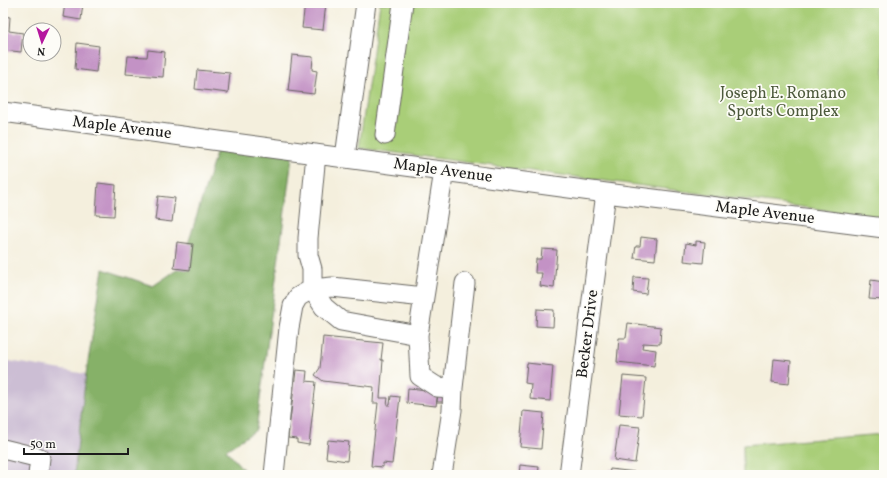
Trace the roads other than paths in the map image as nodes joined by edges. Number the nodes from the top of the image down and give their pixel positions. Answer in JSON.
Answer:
{"nodes":[{"id":1,"x":366,"y":3,"type":"edge"},
{"id":2,"x":403,"y":3,"type":"edge"},
{"id":3,"x":3,"y":112,"type":"edge"},
{"id":4,"x":385,"y":135,"type":"dead end"},
{"id":5,"x":316,"y":154,"type":"junction"},
{"id":6,"x":345,"y":158,"type":"junction"},
{"id":7,"x":444,"y":171,"type":"junction"},
{"id":8,"x":606,"y":193,"type":"junction"},
{"id":9,"x":884,"y":228,"type":"edge"},
{"id":10,"x":465,"y":283,"type":"dead end"},
{"id":11,"x":312,"y":289,"type":"junction"},
{"id":12,"x":425,"y":290,"type":"junction"},
{"id":13,"x":418,"y":335,"type":"junction"},
{"id":14,"x":453,"y":388,"type":"junction"},
{"id":15,"x":3,"y":449,"type":"edge"},
{"id":16,"x":38,"y":475,"type":"edge"},
{"id":17,"x":274,"y":475,"type":"edge"},
{"id":18,"x":442,"y":475,"type":"edge"},
{"id":19,"x":569,"y":475,"type":"edge"}],
"edges":[{"from":1,"to":6,"type":"street"},
{"from":2,"to":4,"type":"street"},
{"from":3,"to":5,"type":"street","name":"Maple Avenue"},
{"from":5,"to":6,"type":"street","name":"Maple Avenue"},
{"from":5,"to":11,"type":"street"},
{"from":6,"to":7,"type":"street","name":"Maple Avenue"},
{"from":7,"to":8,"type":"street","name":"Maple Avenue"},
{"from":7,"to":12,"type":"street"},
{"from":8,"to":9,"type":"street","name":"Maple Avenue"},
{"from":8,"to":19,"type":"street","name":"Becker Drive"},
{"from":10,"to":14,"type":"street"},
{"from":11,"to":12,"type":"street"},
{"from":11,"to":13,"type":"street"},
{"from":11,"to":17,"type":"street"},
{"from":12,"to":13,"type":"street"},
{"from":13,"to":14,"type":"street"},
{"from":14,"to":18,"type":"street"},
{"from":15,"to":16,"type":"street"}]}
